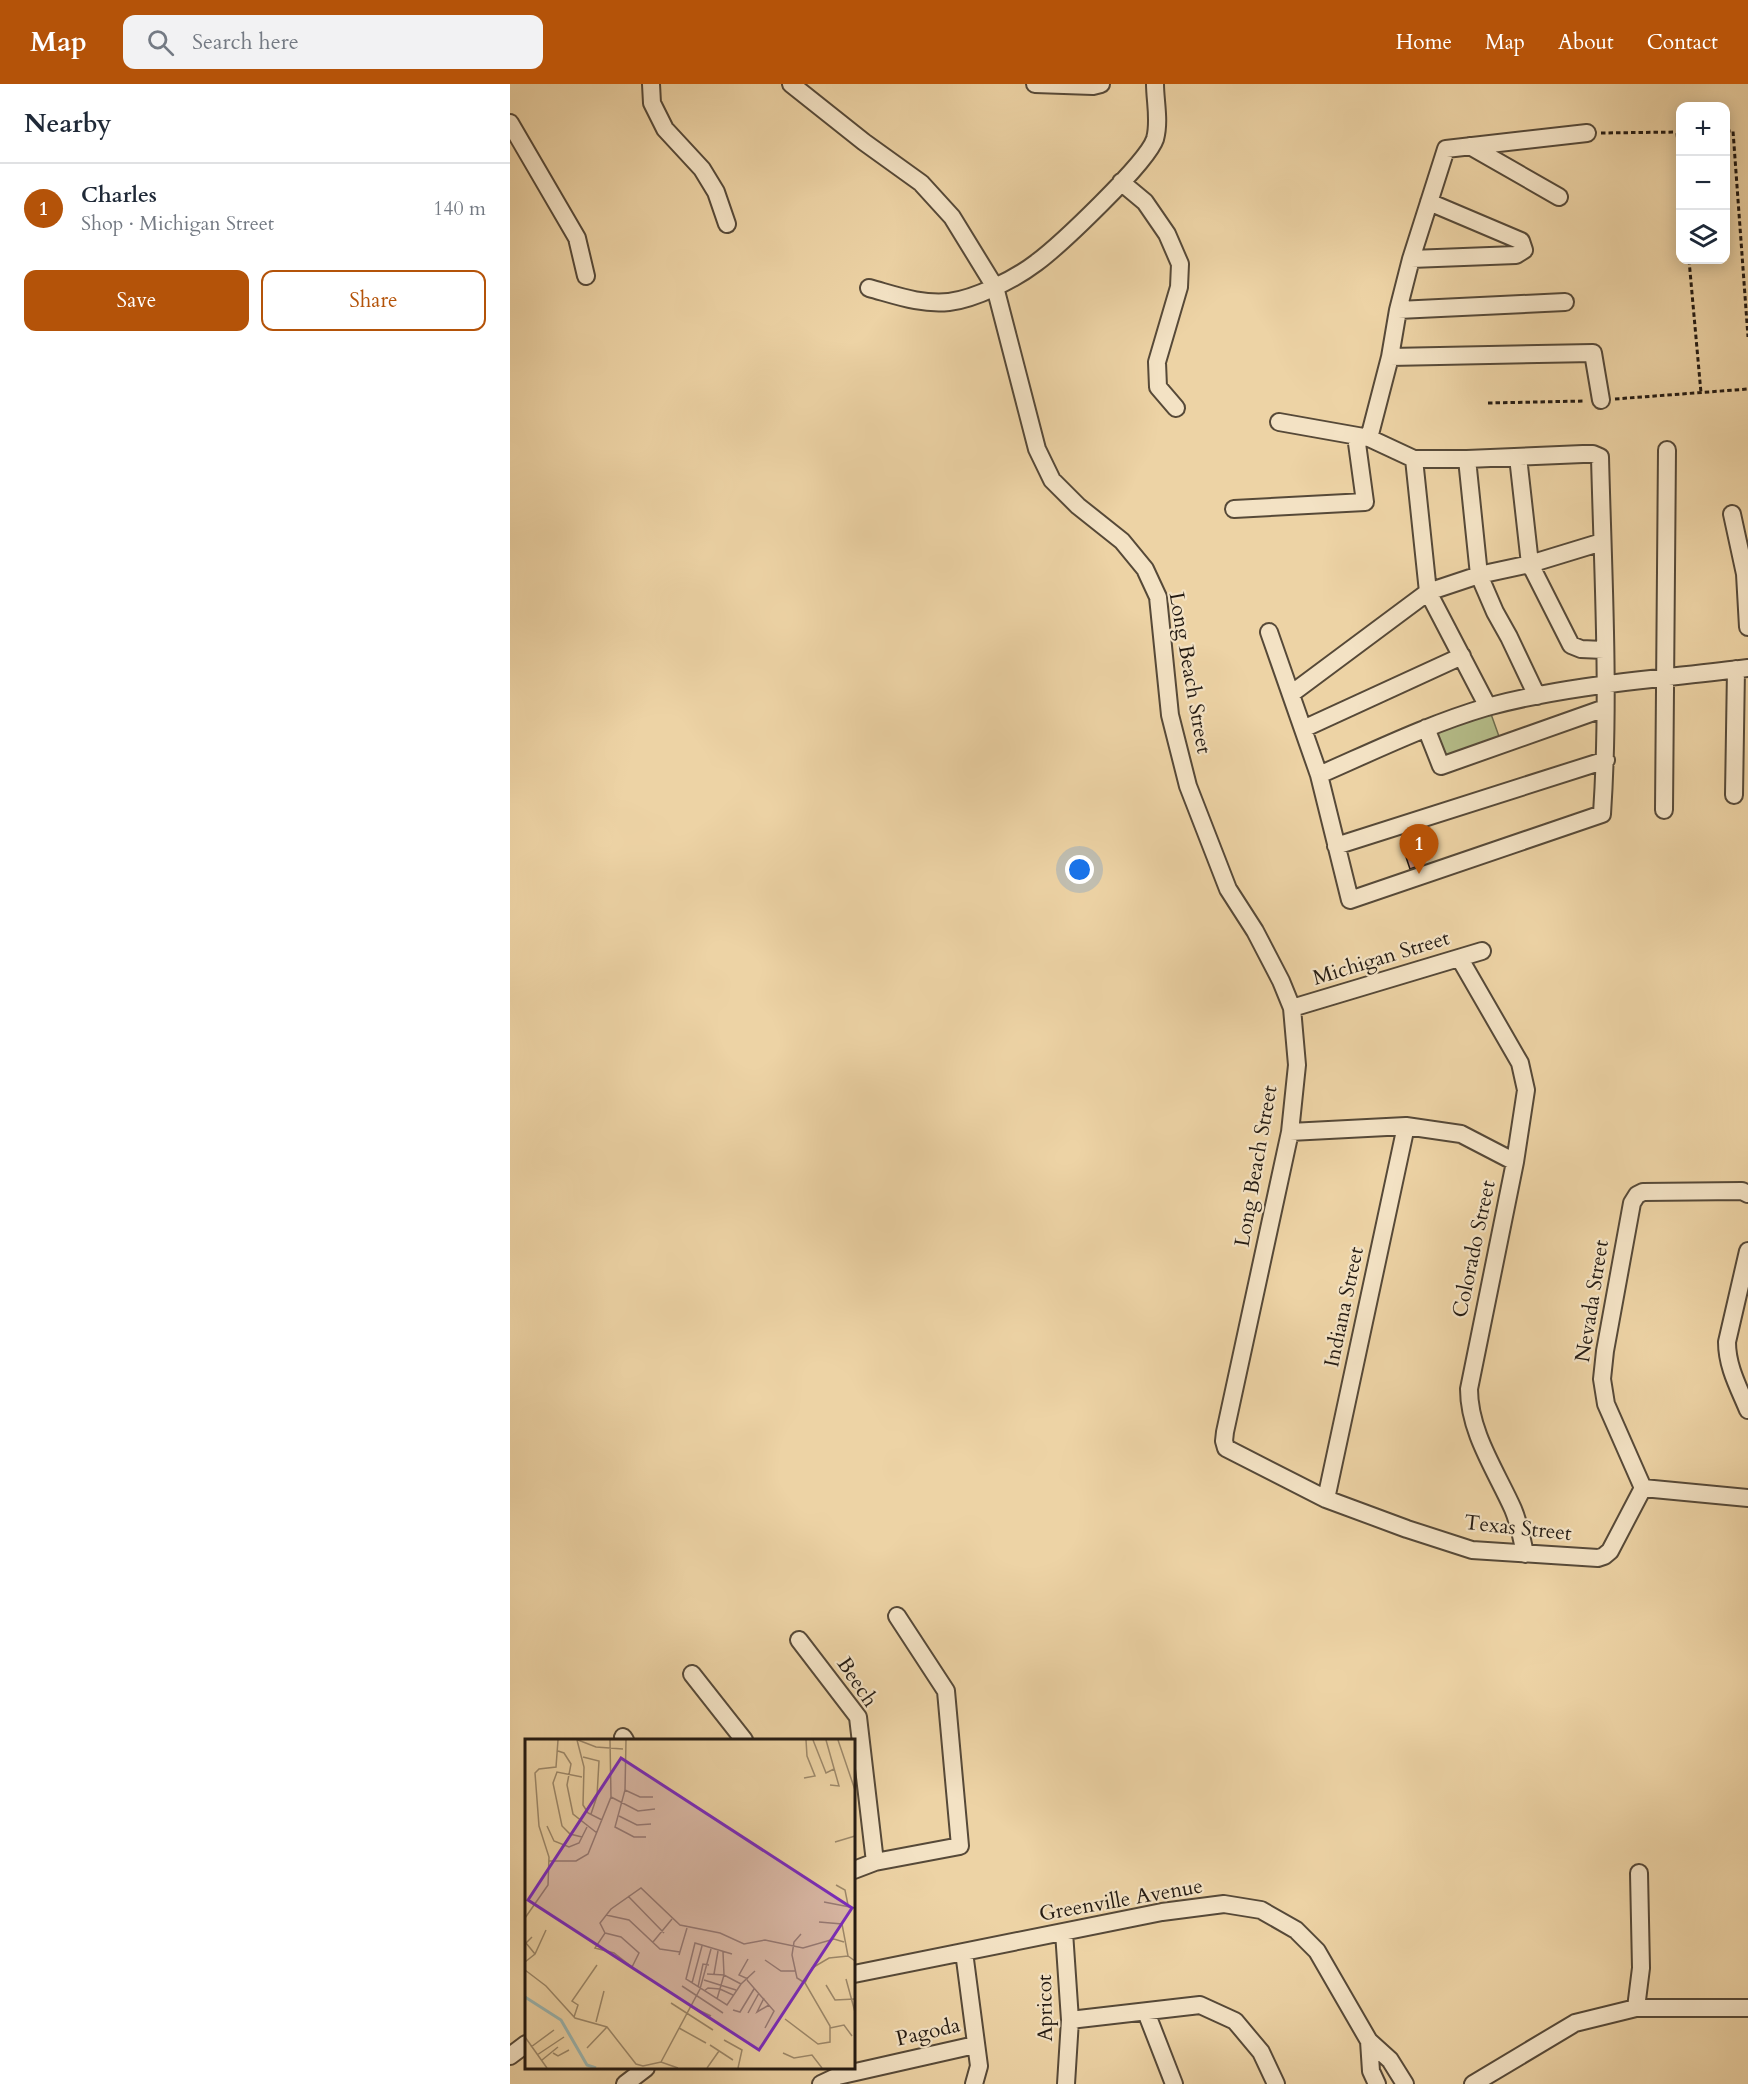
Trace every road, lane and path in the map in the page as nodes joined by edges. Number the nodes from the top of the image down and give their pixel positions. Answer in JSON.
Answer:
{"nodes":[{"id":1,"x":651,"y":84,"type":"edge"},
{"id":2,"x":791,"y":84,"type":"edge"},
{"id":3,"x":1035,"y":84,"type":"edge"},
{"id":4,"x":1101,"y":84,"type":"edge"},
{"id":5,"x":1155,"y":84,"type":"edge"},
{"id":6,"x":510,"y":123,"type":"edge"},
{"id":7,"x":1730,"y":131,"type":"edge"},
{"id":8,"x":1676,"y":132,"type":"edge"},
{"id":9,"x":1587,"y":133,"type":"joint"},
{"id":10,"x":1470,"y":146,"type":"junction"},
{"id":11,"x":1121,"y":182,"type":"junction"},
{"id":12,"x":1559,"y":197,"type":"dead end"},
{"id":13,"x":1429,"y":202,"type":"junction"},
{"id":14,"x":727,"y":224,"type":"dead end"},
{"id":15,"x":1411,"y":259,"type":"junction"},
{"id":16,"x":1689,"y":264,"type":"edge"},
{"id":17,"x":586,"y":276,"type":"dead end"},
{"id":18,"x":995,"y":287,"type":"junction"},
{"id":19,"x":869,"y":288,"type":"dead end"},
{"id":20,"x":1565,"y":302,"type":"dead end"},
{"id":21,"x":1398,"y":310,"type":"junction"},
{"id":22,"x":1748,"y":337,"type":"edge"},
{"id":23,"x":1390,"y":357,"type":"junction"},
{"id":24,"x":1748,"y":389,"type":"edge"},
{"id":25,"x":1701,"y":393,"type":"junction"},
{"id":26,"x":1601,"y":400,"type":"junction"},
{"id":27,"x":1488,"y":403,"type":"dead end"},
{"id":28,"x":1176,"y":408,"type":"dead end"},
{"id":29,"x":1280,"y":422,"type":"dead end"},
{"id":30,"x":1363,"y":437,"type":"junction"},
{"id":31,"x":1667,"y":450,"type":"dead end"},
{"id":32,"x":1518,"y":457,"type":"junction"},
{"id":33,"x":1414,"y":459,"type":"junction"},
{"id":34,"x":1467,"y":459,"type":"junction"},
{"id":35,"x":1234,"y":509,"type":"dead end"},
{"id":36,"x":1732,"y":514,"type":"dead end"},
{"id":37,"x":1602,"y":542,"type":"junction"},
{"id":38,"x":1530,"y":564,"type":"junction"},
{"id":39,"x":1479,"y":575,"type":"junction"},
{"id":40,"x":1428,"y":592,"type":"junction"},
{"id":41,"x":1748,"y":627,"type":"edge"},
{"id":42,"x":1269,"y":632,"type":"dead end"},
{"id":43,"x":1604,"y":650,"type":"junction"},
{"id":44,"x":1462,"y":656,"type":"junction"},
{"id":45,"x":1742,"y":668,"type":"edge"},
{"id":46,"x":1666,"y":676,"type":"junction"},
{"id":47,"x":1605,"y":685,"type":"junction"},
{"id":48,"x":1291,"y":694,"type":"junction"},
{"id":49,"x":1537,"y":696,"type":"junction"},
{"id":50,"x":1488,"y":707,"type":"junction"},
{"id":51,"x":1605,"y":708,"type":"junction"},
{"id":52,"x":1426,"y":728,"type":"junction"},
{"id":53,"x":1303,"y":729,"type":"junction"},
{"id":54,"x":1605,"y":760,"type":"junction"},
{"id":55,"x":1319,"y":775,"type":"junction"},
{"id":56,"x":1734,"y":795,"type":"dead end"},
{"id":57,"x":1664,"y":810,"type":"dead end"},
{"id":58,"x":1336,"y":846,"type":"junction"},
{"id":59,"x":1482,"y":951,"type":"dead end"},
{"id":60,"x":1460,"y":959,"type":"junction"},
{"id":61,"x":1292,"y":1008,"type":"junction"},
{"id":62,"x":1406,"y":1126,"type":"junction"},
{"id":63,"x":1290,"y":1132,"type":"junction"},
{"id":64,"x":1515,"y":1162,"type":"junction"},
{"id":65,"x":1748,"y":1194,"type":"edge"},
{"id":66,"x":1748,"y":1251,"type":"edge"},
{"id":67,"x":1748,"y":1410,"type":"edge"},
{"id":68,"x":1226,"y":1448,"type":"joint"},
{"id":69,"x":1643,"y":1488,"type":"junction"},
{"id":70,"x":1748,"y":1497,"type":"edge"},
{"id":71,"x":1326,"y":1498,"type":"junction"},
{"id":72,"x":1525,"y":1554,"type":"junction"},
{"id":73,"x":897,"y":1616,"type":"dead end"},
{"id":74,"x":799,"y":1640,"type":"dead end"},
{"id":75,"x":692,"y":1674,"type":"dead end"},
{"id":76,"x":743,"y":1739,"type":"edge"},
{"id":77,"x":875,"y":1862,"type":"junction"},
{"id":78,"x":855,"y":1870,"type":"edge"},
{"id":79,"x":1638,"y":1873,"type":"dead end"},
{"id":80,"x":1064,"y":1932,"type":"junction"},
{"id":81,"x":964,"y":1952,"type":"junction"},
{"id":82,"x":855,"y":1974,"type":"edge"},
{"id":83,"x":1636,"y":2008,"type":"junction"},
{"id":84,"x":1748,"y":2008,"type":"edge"},
{"id":85,"x":1146,"y":2012,"type":"junction"},
{"id":86,"x":1070,"y":2020,"type":"junction"},
{"id":87,"x":1369,"y":2041,"type":"junction"},
{"id":88,"x":975,"y":2044,"type":"junction"},
{"id":89,"x":525,"y":2045,"type":"edge"},
{"id":90,"x":510,"y":2056,"type":"edge"},
{"id":91,"x":644,"y":2069,"type":"edge"},
{"id":92,"x":625,"y":2084,"type":"edge"},
{"id":93,"x":821,"y":2084,"type":"edge"},
{"id":94,"x":974,"y":2084,"type":"edge"},
{"id":95,"x":1066,"y":2084,"type":"edge"},
{"id":96,"x":1174,"y":2084,"type":"edge"},
{"id":97,"x":1276,"y":2084,"type":"edge"},
{"id":98,"x":1377,"y":2084,"type":"edge"},
{"id":99,"x":1405,"y":2084,"type":"edge"},
{"id":100,"x":1473,"y":2084,"type":"edge"}],
"edges":[{"from":1,"to":14,"type":"street"},
{"from":2,"to":18,"type":"street","name":"Long Beach Street"},
{"from":3,"to":4,"type":"street"},
{"from":5,"to":11,"type":"street"},
{"from":6,"to":17,"type":"street"},
{"from":7,"to":22,"type":"path"},
{"from":8,"to":9,"type":"path"},
{"from":9,"to":10,"type":"street"},
{"from":10,"to":12,"type":"street"},
{"from":10,"to":13,"type":"street"},
{"from":11,"to":18,"type":"street"},
{"from":11,"to":28,"type":"street"},
{"from":13,"to":15,"type":"street"},
{"from":13,"to":15,"type":"street"},
{"from":15,"to":21,"type":"street"},
{"from":16,"to":25,"type":"path"},
{"from":18,"to":19,"type":"street"},
{"from":18,"to":61,"type":"street","name":"Long Beach Street"},
{"from":20,"to":21,"type":"street"},
{"from":21,"to":23,"type":"street"},
{"from":23,"to":26,"type":"street"},
{"from":23,"to":30,"type":"street"},
{"from":24,"to":25,"type":"path"},
{"from":25,"to":26,"type":"path"},
{"from":26,"to":27,"type":"path"},
{"from":29,"to":30,"type":"street"},
{"from":30,"to":33,"type":"street"},
{"from":30,"to":35,"type":"street"},
{"from":31,"to":46,"type":"street"},
{"from":32,"to":34,"type":"street"},
{"from":32,"to":37,"type":"street"},
{"from":32,"to":38,"type":"street"},
{"from":33,"to":34,"type":"street"},
{"from":33,"to":40,"type":"street"},
{"from":34,"to":39,"type":"street"},
{"from":36,"to":41,"type":"street"},
{"from":37,"to":38,"type":"street"},
{"from":37,"to":43,"type":"street"},
{"from":38,"to":39,"type":"street"},
{"from":38,"to":43,"type":"street"},
{"from":39,"to":40,"type":"street"},
{"from":39,"to":49,"type":"street"},
{"from":40,"to":44,"type":"street"},
{"from":40,"to":48,"type":"street"},
{"from":42,"to":48,"type":"street"},
{"from":43,"to":47,"type":"street"},
{"from":44,"to":50,"type":"street"},
{"from":44,"to":53,"type":"street"},
{"from":45,"to":46,"type":"street"},
{"from":45,"to":56,"type":"street"},
{"from":46,"to":47,"type":"street"},
{"from":46,"to":57,"type":"street"},
{"from":47,"to":49,"type":"street"},
{"from":47,"to":51,"type":"street"},
{"from":48,"to":53,"type":"street"},
{"from":49,"to":50,"type":"street"},
{"from":50,"to":52,"type":"street"},
{"from":51,"to":52,"type":"street"},
{"from":51,"to":54,"type":"street"},
{"from":52,"to":55,"type":"street"},
{"from":53,"to":55,"type":"street"},
{"from":54,"to":58,"type":"street"},
{"from":54,"to":58,"type":"street"},
{"from":55,"to":58,"type":"street"},
{"from":59,"to":60,"type":"street","name":"Michigan Street"},
{"from":60,"to":61,"type":"street","name":"Michigan Street"},
{"from":60,"to":64,"type":"street","name":"Colorado Street"},
{"from":61,"to":63,"type":"street","name":"Long Beach Street"},
{"from":62,"to":63,"type":"street"},
{"from":62,"to":64,"type":"street"},
{"from":62,"to":71,"type":"street","name":"Indiana Street"},
{"from":63,"to":68,"type":"street","name":"Long Beach Street"},
{"from":64,"to":72,"type":"street","name":"Colorado Street"},
{"from":65,"to":69,"type":"street","name":"Nevada Street"},
{"from":66,"to":67,"type":"street"},
{"from":68,"to":71,"type":"street","name":"Texas Street"},
{"from":69,"to":70,"type":"street"},
{"from":69,"to":72,"type":"street","name":"Texas Street"},
{"from":71,"to":72,"type":"street","name":"Texas Street"},
{"from":73,"to":77,"type":"street"},
{"from":74,"to":77,"type":"street","name":"Beech"},
{"from":75,"to":76,"type":"street"},
{"from":77,"to":78,"type":"street"},
{"from":79,"to":83,"type":"street"},
{"from":80,"to":81,"type":"street","name":"Greenville Avenue"},
{"from":80,"to":86,"type":"street","name":"Apricot"},
{"from":80,"to":87,"type":"street","name":"Greenville Avenue"},
{"from":81,"to":82,"type":"street","name":"Greenville Avenue"},
{"from":81,"to":88,"type":"street"},
{"from":83,"to":84,"type":"street"},
{"from":83,"to":100,"type":"street"},
{"from":85,"to":86,"type":"street"},
{"from":85,"to":96,"type":"street"},
{"from":85,"to":97,"type":"street"},
{"from":86,"to":95,"type":"street","name":"Apricot"},
{"from":87,"to":98,"type":"street","name":"Greenville Avenue"},
{"from":87,"to":99,"type":"street","name":"Greenville Avenue"},
{"from":88,"to":93,"type":"street","name":"Pagoda"},
{"from":88,"to":94,"type":"street"},
{"from":89,"to":90,"type":"street"},
{"from":91,"to":92,"type":"street"}]}
